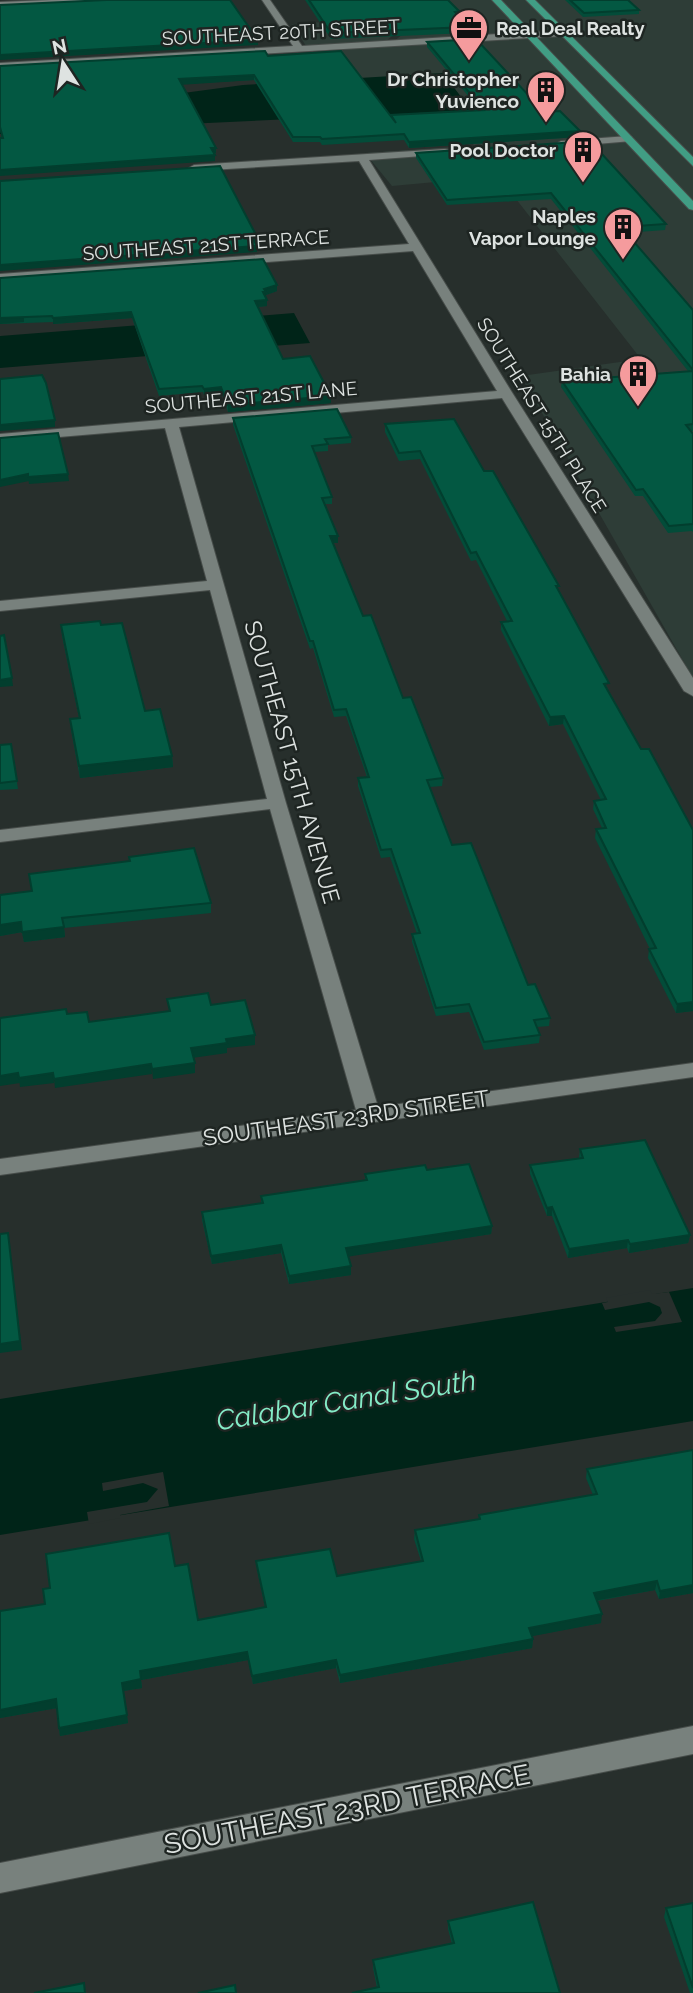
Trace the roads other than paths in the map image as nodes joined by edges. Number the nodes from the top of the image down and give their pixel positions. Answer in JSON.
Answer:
{"nodes":[{"id":1,"x":105,"y":0,"type":"edge"},
{"id":2,"x":266,"y":0,"type":"edge"},
{"id":3,"x":496,"y":0,"type":"edge"},
{"id":4,"x":530,"y":0,"type":"edge"},
{"id":5,"x":0,"y":5,"type":"edge"},
{"id":6,"x":564,"y":33,"type":"junction"},
{"id":7,"x":529,"y":35,"type":"junction"},
{"id":8,"x":299,"y":48,"type":"junction"},
{"id":9,"x":0,"y":66,"type":"edge"},
{"id":10,"x":628,"y":139,"type":"junction"},
{"id":11,"x":648,"y":144,"type":"dead end"},
{"id":12,"x":551,"y":145,"type":"edge"},
{"id":13,"x":453,"y":152,"type":"edge"},
{"id":14,"x":363,"y":158,"type":"junction"},
{"id":15,"x":693,"y":163,"type":"edge"},
{"id":16,"x":183,"y":169,"type":"edge"},
{"id":17,"x":693,"y":207,"type":"edge"},
{"id":18,"x":414,"y":247,"type":"junction"},
{"id":19,"x":0,"y":278,"type":"edge"},
{"id":20,"x":506,"y":394,"type":"junction"},
{"id":21,"x":171,"y":423,"type":"junction"},
{"id":22,"x":0,"y":438,"type":"edge"},
{"id":23,"x":215,"y":585,"type":"junction"},
{"id":24,"x":0,"y":606,"type":"edge"},
{"id":25,"x":690,"y":682,"type":"edge"},
{"id":26,"x":277,"y":803,"type":"junction"},
{"id":27,"x":0,"y":836,"type":"edge"},
{"id":28,"x":693,"y":1070,"type":"edge"},
{"id":29,"x":369,"y":1115,"type":"junction"},
{"id":30,"x":0,"y":1167,"type":"edge"},
{"id":31,"x":693,"y":1740,"type":"edge"},
{"id":32,"x":0,"y":1878,"type":"edge"}],
"edges":[{"from":1,"to":5,"type":"street"},
{"from":2,"to":8,"type":"street"},
{"from":3,"to":7,"type":"main road"},
{"from":4,"to":6,"type":"main road"},
{"from":6,"to":7,"type":"street","name":"SOUTHEAST 20TH STREET"},
{"from":6,"to":15,"type":"main road"},
{"from":7,"to":8,"type":"street","name":"SOUTHEAST 20TH STREET"},
{"from":7,"to":10,"type":"main road"},
{"from":8,"to":9,"type":"street","name":"SOUTHEAST 20TH STREET"},
{"from":10,"to":11,"type":"main road"},
{"from":10,"to":12,"type":"street"},
{"from":10,"to":17,"type":"main road"},
{"from":13,"to":14,"type":"street"},
{"from":14,"to":16,"type":"street"},
{"from":14,"to":18,"type":"street","name":"SOUTHEAST 15TH PLACE"},
{"from":18,"to":19,"type":"street","name":"SOUTHEAST 21ST TERRACE"},
{"from":18,"to":20,"type":"street","name":"SOUTHEAST 15TH PLACE"},
{"from":20,"to":21,"type":"street","name":"SOUTHEAST 21ST LANE"},
{"from":20,"to":25,"type":"street","name":"SOUTHEAST 15TH PLACE"},
{"from":21,"to":22,"type":"street","name":"SOUTHEAST 21ST LANE"},
{"from":21,"to":23,"type":"street","name":"SOUTHEAST 15TH AVENUE"},
{"from":23,"to":24,"type":"street"},
{"from":23,"to":26,"type":"street","name":"SOUTHEAST 15TH AVENUE"},
{"from":26,"to":27,"type":"street"},
{"from":26,"to":29,"type":"street","name":"SOUTHEAST 15TH AVENUE"},
{"from":28,"to":29,"type":"street","name":"SOUTHEAST 23RD STREET"},
{"from":29,"to":30,"type":"street","name":"SOUTHEAST 23RD STREET"},
{"from":31,"to":32,"type":"street","name":"SOUTHEAST 23RD TERRACE"}]}
